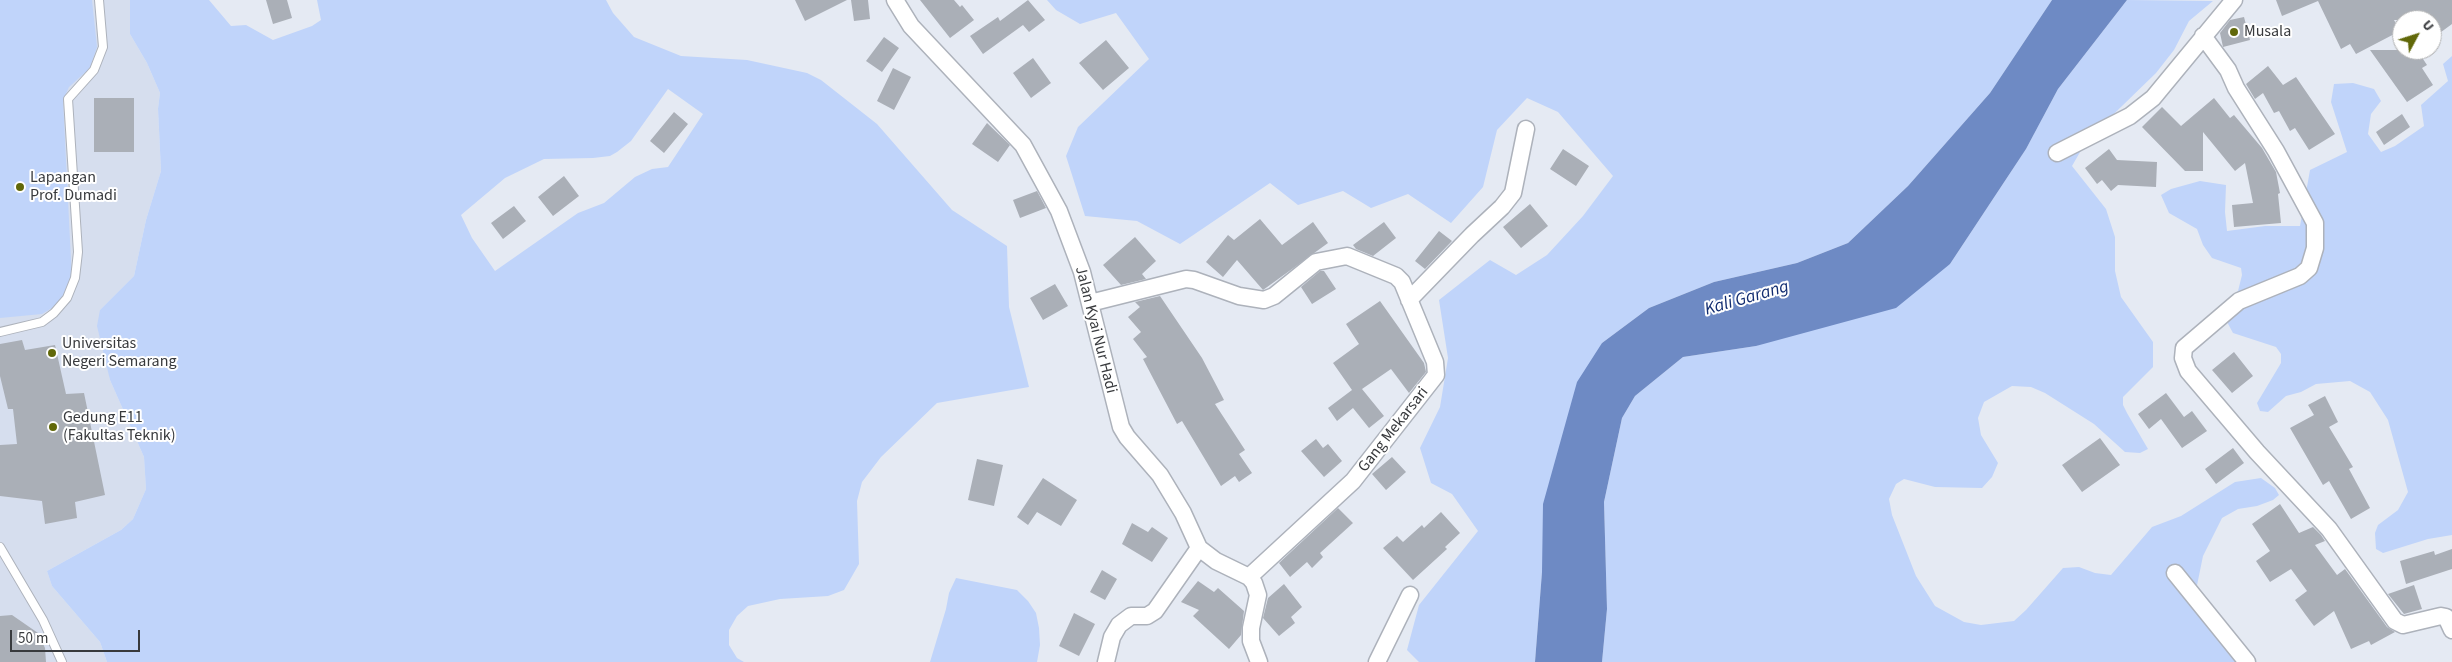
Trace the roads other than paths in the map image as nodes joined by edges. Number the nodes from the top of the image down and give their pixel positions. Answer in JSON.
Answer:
{"nodes":[{"id":1,"x":98,"y":0,"type":"edge"},
{"id":2,"x":895,"y":0,"type":"edge"},
{"id":3,"x":2234,"y":0,"type":"edge"},
{"id":4,"x":2203,"y":36,"type":"junction"},
{"id":5,"x":1526,"y":129,"type":"dead end"},
{"id":6,"x":2058,"y":153,"type":"dead end"},
{"id":7,"x":1409,"y":300,"type":"junction"},
{"id":8,"x":1090,"y":303,"type":"junction"},
{"id":9,"x":0,"y":332,"type":"edge"},
{"id":10,"x":0,"y":547,"type":"edge"},
{"id":11,"x":1199,"y":548,"type":"junction"},
{"id":12,"x":2176,"y":573,"type":"dead end"},
{"id":13,"x":1249,"y":577,"type":"junction"},
{"id":14,"x":1410,"y":595,"type":"dead end"},
{"id":15,"x":2452,"y":630,"type":"edge"},
{"id":16,"x":62,"y":662,"type":"edge"},
{"id":17,"x":1106,"y":662,"type":"edge"},
{"id":18,"x":1259,"y":662,"type":"edge"},
{"id":19,"x":1377,"y":662,"type":"edge"},
{"id":20,"x":2247,"y":662,"type":"edge"}],
"edges":[{"from":1,"to":9,"type":"lane"},
{"from":2,"to":8,"type":"street","name":"Jalan Kyai Nur Hadi"},
{"from":3,"to":4,"type":"street"},
{"from":4,"to":6,"type":"street"},
{"from":4,"to":15,"type":"street"},
{"from":5,"to":7,"type":"street"},
{"from":7,"to":8,"type":"street","name":"Gang Mekarsari"},
{"from":7,"to":13,"type":"street","name":"Gang Mekarsari"},
{"from":8,"to":11,"type":"street","name":"Jalan Kyai Nur Hadi"},
{"from":10,"to":16,"type":"lane"},
{"from":11,"to":13,"type":"street","name":"Jalan Kyai Nur Hadi"},
{"from":11,"to":17,"type":"street"},
{"from":12,"to":20,"type":"street"},
{"from":13,"to":18,"type":"street"},
{"from":14,"to":19,"type":"street"}]}
